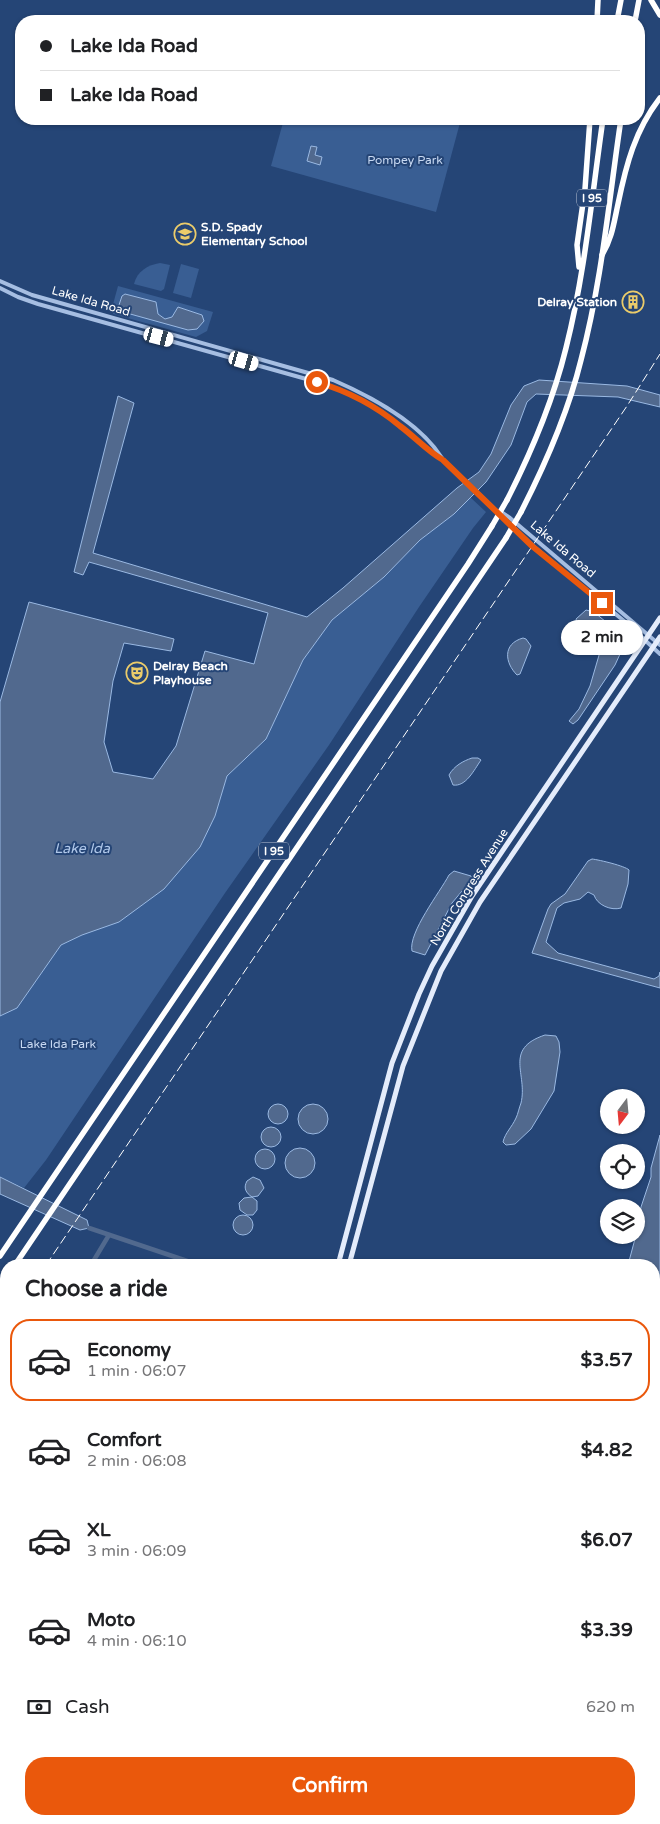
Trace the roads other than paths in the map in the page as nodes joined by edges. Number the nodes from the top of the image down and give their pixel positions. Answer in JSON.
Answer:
{"nodes":[{"id":1,"x":598,"y":0,"type":"edge"},
{"id":2,"x":621,"y":0,"type":"edge"},
{"id":3,"x":639,"y":0,"type":"edge"},
{"id":4,"x":651,"y":0,"type":"edge"},
{"id":5,"x":597,"y":15,"type":"edge"},
{"id":6,"x":619,"y":15,"type":"edge"},
{"id":7,"x":636,"y":15,"type":"edge"},
{"id":8,"x":660,"y":15,"type":"edge"},
{"id":9,"x":660,"y":98,"type":"edge"},
{"id":10,"x":645,"y":120,"type":"edge"},
{"id":11,"x":590,"y":125,"type":"edge"},
{"id":12,"x":602,"y":125,"type":"edge"},
{"id":13,"x":620,"y":125,"type":"edge"},
{"id":14,"x":643,"y":125,"type":"edge"},
{"id":15,"x":601,"y":257,"type":"junction"},
{"id":16,"x":580,"y":277,"type":"junction"},
{"id":17,"x":0,"y":281,"type":"edge"},
{"id":18,"x":0,"y":288,"type":"edge"},
{"id":19,"x":32,"y":295,"type":"junction"},
{"id":20,"x":30,"y":301,"type":"junction"},
{"id":21,"x":106,"y":315,"type":"junction"},
{"id":22,"x":95,"y":320,"type":"junction"},
{"id":23,"x":443,"y":460,"type":"junction"},
{"id":24,"x":496,"y":510,"type":"junction"},
{"id":25,"x":660,"y":618,"type":"edge"},
{"id":26,"x":649,"y":635,"type":"junction"},
{"id":27,"x":645,"y":640,"type":"junction"},
{"id":28,"x":659,"y":641,"type":"edge"},
{"id":29,"x":653,"y":647,"type":"junction"},
{"id":30,"x":660,"y":654,"type":"edge"},
{"id":31,"x":472,"y":896,"type":"junction"},
{"id":32,"x":480,"y":902,"type":"junction"},
{"id":33,"x":0,"y":1256,"type":"edge"},
{"id":34,"x":19,"y":1259,"type":"edge"},
{"id":35,"x":340,"y":1259,"type":"edge"},
{"id":36,"x":351,"y":1259,"type":"edge"}],
"edges":[{"from":1,"to":5,"type":"highway"},
{"from":2,"to":6,"type":"highway"},
{"from":3,"to":7,"type":"highway"},
{"from":4,"to":8,"type":"highway"},
{"from":9,"to":10,"type":"highway"},
{"from":11,"to":16,"type":"highway"},
{"from":12,"to":16,"type":"highway","number":"I 95"},
{"from":13,"to":15,"type":"highway","number":"I 95"},
{"from":14,"to":15,"type":"highway"},
{"from":15,"to":34,"type":"highway","number":"I 95","bridge":true},
{"from":16,"to":33,"type":"highway","number":"I 95","bridge":true},
{"from":17,"to":19,"type":"street","name":"Lake Ida Road"},
{"from":18,"to":20,"type":"street","name":"Lake Ida Road"},
{"from":19,"to":20,"type":"street"},
{"from":19,"to":21,"type":"street","name":"Lake Ida Road"},
{"from":20,"to":22,"type":"street","name":"Lake Ida Road"},
{"from":21,"to":22,"type":"street"},
{"from":21,"to":23,"type":"street","name":"Lake Ida Road"},
{"from":22,"to":23,"type":"street","name":"Lake Ida Road"},
{"from":23,"to":24,"type":"street","name":"Lake Ida Road"},
{"from":24,"to":26,"type":"street","name":"Lake Ida Road"},
{"from":24,"to":27,"type":"street","name":"Lake Ida Road"},
{"from":25,"to":26,"type":"main road","name":"North Congress Avenue"},
{"from":26,"to":27,"type":"main road","name":"North Congress Avenue"},
{"from":26,"to":28,"type":"street","name":"Lake Ida Road"},
{"from":27,"to":29,"type":"street","name":"Lake Ida Road"},
{"from":27,"to":31,"type":"main road","name":"North Congress Avenue"},
{"from":28,"to":29,"type":"main road","name":"North Congress Avenue"},
{"from":29,"to":30,"type":"street","name":"Lake Ida Road"},
{"from":29,"to":32,"type":"main road","name":"North Congress Avenue"},
{"from":31,"to":32,"type":"main road"},
{"from":31,"to":35,"type":"main road","name":"North Congress Avenue"},
{"from":32,"to":36,"type":"main road","name":"North Congress Avenue"}]}
